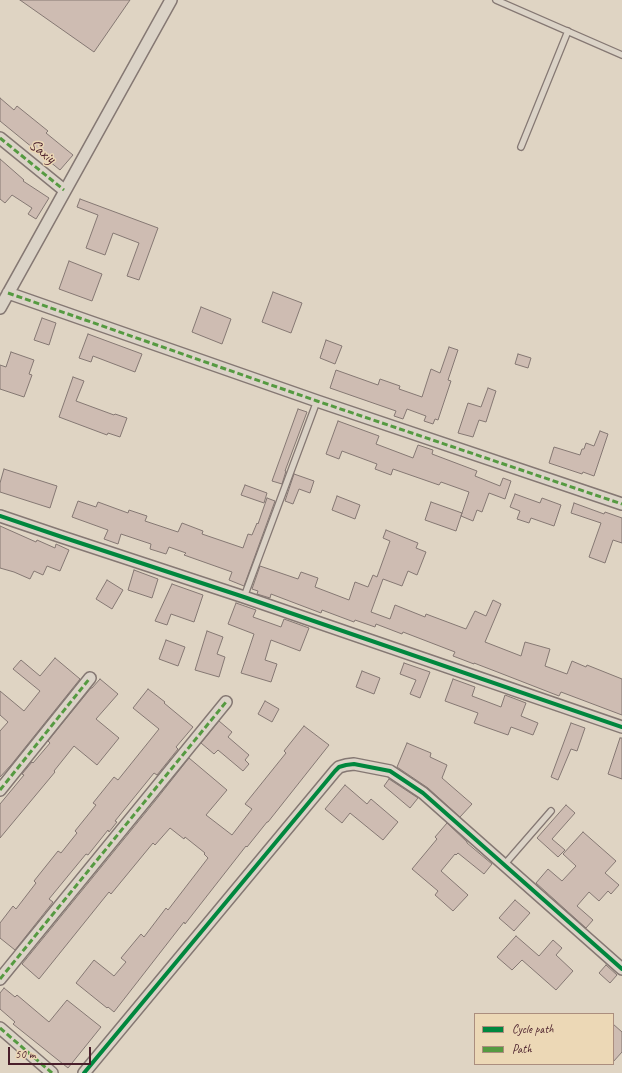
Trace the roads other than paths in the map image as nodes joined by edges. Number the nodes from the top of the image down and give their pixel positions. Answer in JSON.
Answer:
{"nodes":[{"id":1,"x":171,"y":0,"type":"edge"},
{"id":2,"x":496,"y":0,"type":"edge"},
{"id":3,"x":568,"y":31,"type":"junction"},
{"id":4,"x":622,"y":54,"type":"edge"},
{"id":5,"x":0,"y":138,"type":"edge"},
{"id":6,"x":521,"y":147,"type":"dead end"},
{"id":7,"x":64,"y":190,"type":"junction"},
{"id":8,"x":8,"y":293,"type":"junction"},
{"id":9,"x":0,"y":308,"type":"edge"},
{"id":10,"x":317,"y":401,"type":"junction"},
{"id":11,"x":622,"y":504,"type":"edge"},
{"id":12,"x":0,"y":516,"type":"edge"},
{"id":13,"x":244,"y":597,"type":"junction"},
{"id":14,"x":90,"y":678,"type":"dead end"},
{"id":15,"x":226,"y":702,"type":"dead end"},
{"id":16,"x":622,"y":727,"type":"edge"},
{"id":17,"x":0,"y":790,"type":"edge"},
{"id":18,"x":551,"y":811,"type":"dead end"},
{"id":19,"x":504,"y":865,"type":"junction"},
{"id":20,"x":621,"y":965,"type":"edge"},
{"id":21,"x":0,"y":979,"type":"edge"},
{"id":22,"x":0,"y":1028,"type":"edge"},
{"id":23,"x":52,"y":1073,"type":"edge"},
{"id":24,"x":84,"y":1073,"type":"edge"}],
"edges":[{"from":1,"to":7,"type":"street"},
{"from":2,"to":3,"type":"lane"},
{"from":3,"to":4,"type":"lane"},
{"from":3,"to":6,"type":"lane"},
{"from":5,"to":7,"type":"street","name":"Saxiy"},
{"from":7,"to":8,"type":"street"},
{"from":8,"to":9,"type":"street"},
{"from":8,"to":10,"type":"street"},
{"from":10,"to":11,"type":"street"},
{"from":10,"to":13,"type":"lane"},
{"from":12,"to":13,"type":"street"},
{"from":13,"to":16,"type":"street"},
{"from":14,"to":17,"type":"street"},
{"from":15,"to":21,"type":"street"},
{"from":18,"to":19,"type":"lane"},
{"from":19,"to":20,"type":"street"},
{"from":19,"to":24,"type":"street"},
{"from":22,"to":23,"type":"street"}]}
